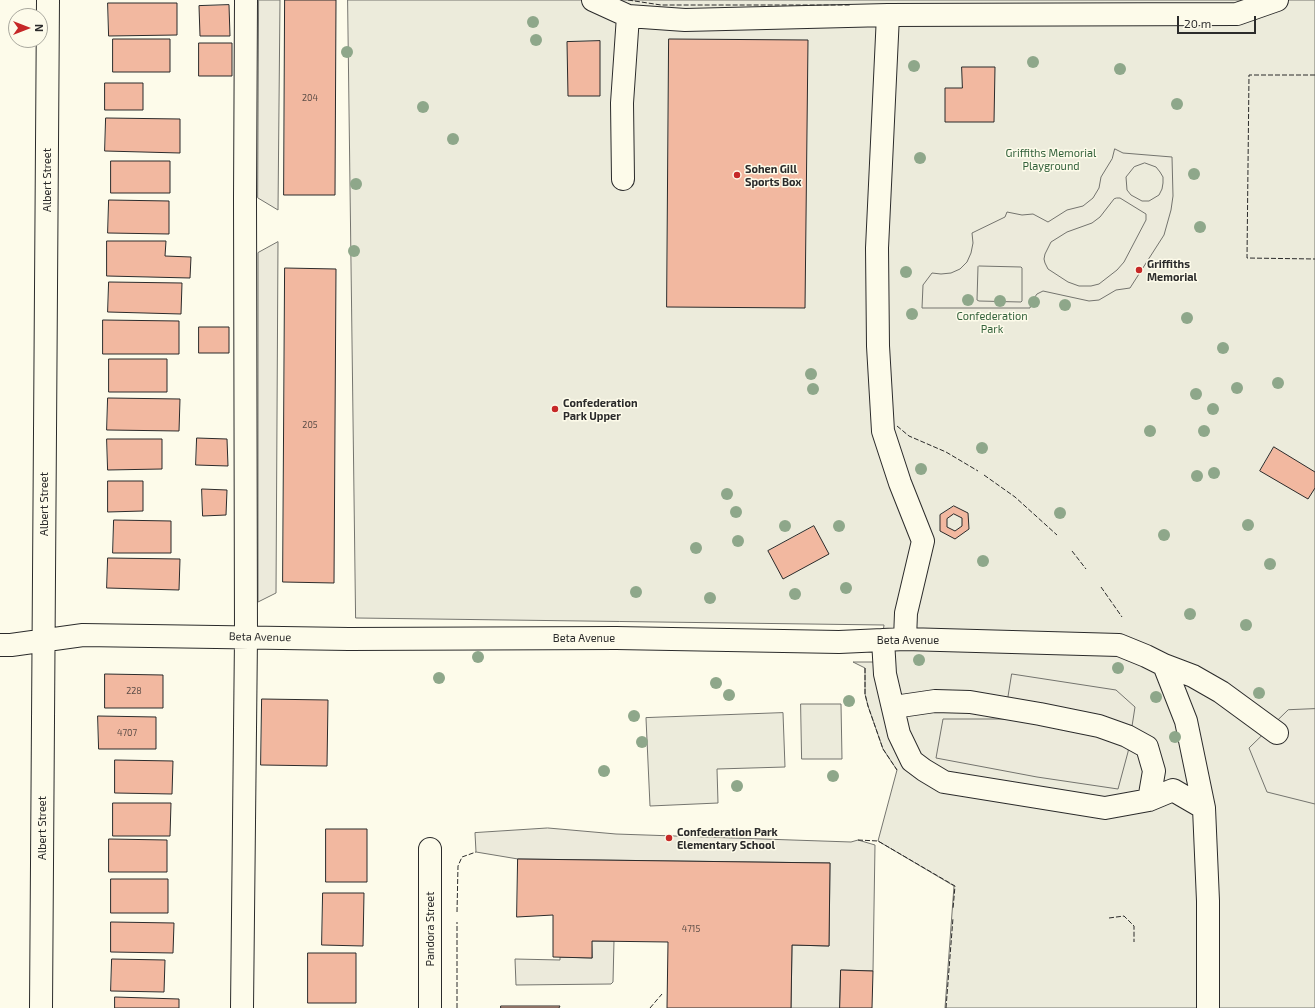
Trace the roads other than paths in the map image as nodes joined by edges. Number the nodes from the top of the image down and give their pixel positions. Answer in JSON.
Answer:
{"nodes":[{"id":1,"x":48,"y":0,"type":"edge"},
{"id":2,"x":246,"y":0,"type":"edge"},
{"id":3,"x":593,"y":0,"type":"edge"},
{"id":4,"x":1277,"y":0,"type":"edge"},
{"id":5,"x":888,"y":15,"type":"junction"},
{"id":6,"x":628,"y":16,"type":"junction"},
{"id":7,"x":623,"y":179,"type":"dead end"},
{"id":8,"x":246,"y":637,"type":"junction"},
{"id":9,"x":883,"y":640,"type":"junction"},
{"id":10,"x":905,"y":640,"type":"junction"},
{"id":11,"x":44,"y":641,"type":"junction"},
{"id":12,"x":0,"y":645,"type":"edge"},
{"id":13,"x":1164,"y":665,"type":"junction"},
{"id":14,"x":894,"y":707,"type":"junction"},
{"id":15,"x":1277,"y":733,"type":"dead end"},
{"id":16,"x":1149,"y":800,"type":"junction"},
{"id":17,"x":1204,"y":808,"type":"junction"},
{"id":18,"x":430,"y":849,"type":"dead end"},
{"id":19,"x":41,"y":1008,"type":"edge"},
{"id":20,"x":242,"y":1008,"type":"edge"},
{"id":21,"x":430,"y":1008,"type":"edge"},
{"id":22,"x":1208,"y":1008,"type":"edge"}],
"edges":[{"from":1,"to":11,"type":"street","name":"Albert Street"},
{"from":2,"to":8,"type":"street"},
{"from":3,"to":6,"type":"street"},
{"from":4,"to":5,"type":"street"},
{"from":5,"to":6,"type":"street"},
{"from":5,"to":10,"type":"street"},
{"from":6,"to":7,"type":"street"},
{"from":8,"to":9,"type":"street","name":"Beta Avenue"},
{"from":8,"to":11,"type":"street","name":"Beta Avenue"},
{"from":8,"to":20,"type":"street"},
{"from":9,"to":10,"type":"street","name":"Beta Avenue"},
{"from":9,"to":14,"type":"street"},
{"from":10,"to":13,"type":"street","name":"Beta Avenue"},
{"from":11,"to":12,"type":"street","name":"Beta Avenue"},
{"from":11,"to":19,"type":"street","name":"Albert Street"},
{"from":13,"to":15,"type":"street","name":"Beta Avenue"},
{"from":13,"to":17,"type":"street"},
{"from":14,"to":16,"type":"street"},
{"from":14,"to":16,"type":"street"},
{"from":16,"to":17,"type":"street"},
{"from":17,"to":22,"type":"street"},
{"from":18,"to":21,"type":"street","name":"Pandora Street"}]}
